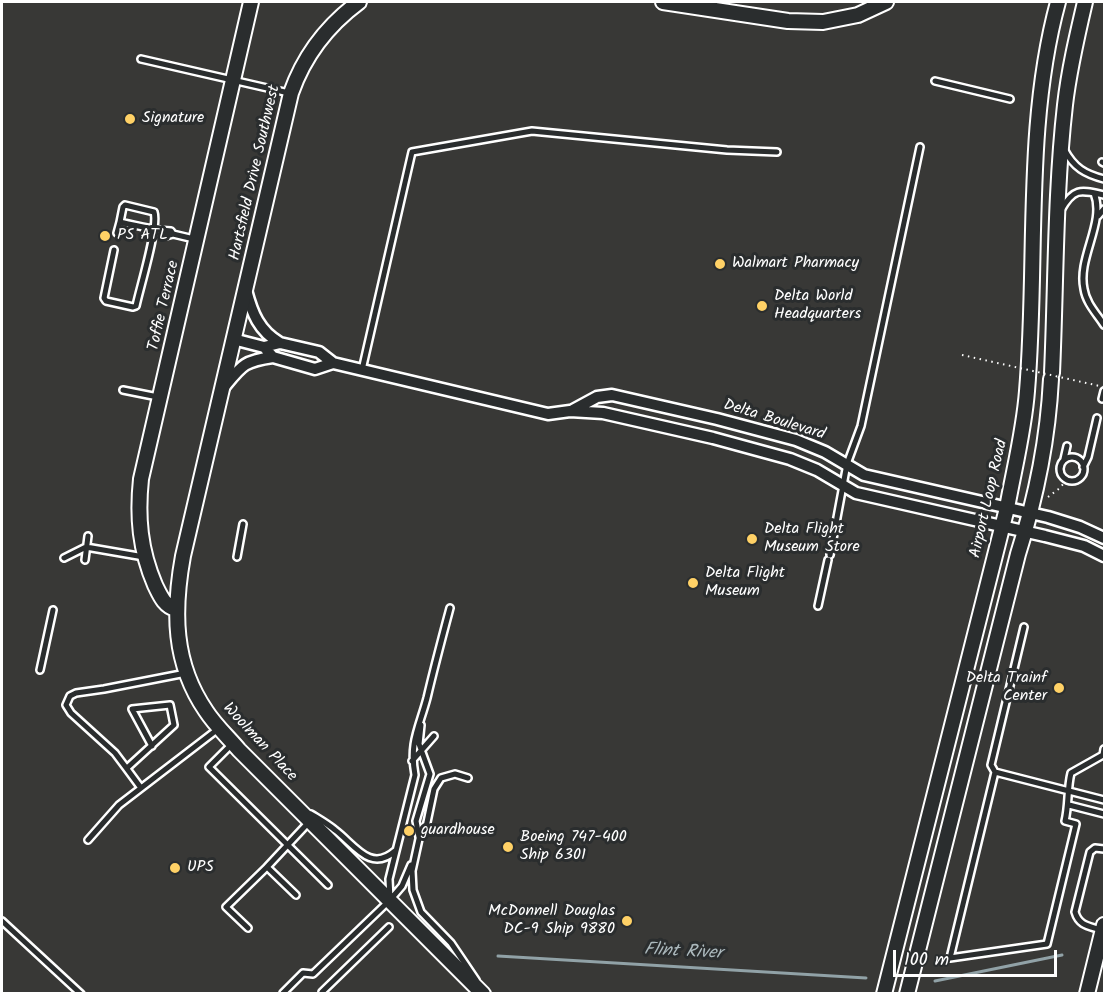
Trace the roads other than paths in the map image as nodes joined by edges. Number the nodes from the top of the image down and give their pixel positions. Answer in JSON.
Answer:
{"nodes":[{"id":1,"x":251,"y":2,"type":"edge"},
{"id":2,"x":359,"y":2,"type":"edge"},
{"id":3,"x":663,"y":2,"type":"edge"},
{"id":4,"x":1058,"y":2,"type":"edge"},
{"id":5,"x":1085,"y":2,"type":"edge"},
{"id":6,"x":882,"y":3,"type":"edge"},
{"id":7,"x":141,"y":59,"type":"dead end"},
{"id":8,"x":233,"y":79,"type":"junction"},
{"id":9,"x":935,"y":81,"type":"dead end"},
{"id":10,"x":291,"y":93,"type":"junction"},
{"id":11,"x":1010,"y":99,"type":"dead end"},
{"id":12,"x":1062,"y":143,"type":"junction"},
{"id":13,"x":920,"y":147,"type":"dead end"},
{"id":14,"x":777,"y":152,"type":"dead end"},
{"id":15,"x":1104,"y":179,"type":"edge"},
{"id":16,"x":1094,"y":193,"type":"junction"},
{"id":17,"x":1104,"y":195,"type":"edge"},
{"id":18,"x":1104,"y":209,"type":"edge"},
{"id":19,"x":1098,"y":216,"type":"junction"},
{"id":20,"x":1058,"y":217,"type":"junction"},
{"id":21,"x":120,"y":222,"type":"junction"},
{"id":22,"x":153,"y":230,"type":"junction"},
{"id":23,"x":117,"y":233,"type":"dead end"},
{"id":24,"x":197,"y":240,"type":"junction"},
{"id":25,"x":114,"y":250,"type":"dead end"},
{"id":26,"x":246,"y":288,"type":"junction"},
{"id":27,"x":1104,"y":326,"type":"edge"},
{"id":28,"x":233,"y":339,"type":"junction"},
{"id":29,"x":280,"y":343,"type":"junction"},
{"id":30,"x":264,"y":347,"type":"junction"},
{"id":31,"x":273,"y":357,"type":"junction"},
{"id":32,"x":333,"y":363,"type":"junction"},
{"id":33,"x":362,"y":370,"type":"junction"},
{"id":34,"x":1104,"y":389,"type":"edge"},
{"id":35,"x":123,"y":390,"type":"dead end"},
{"id":36,"x":222,"y":390,"type":"junction"},
{"id":37,"x":160,"y":397,"type":"junction"},
{"id":38,"x":1102,"y":399,"type":"dead end"},
{"id":39,"x":570,"y":411,"type":"junction"},
{"id":40,"x":1097,"y":418,"type":"dead end"},
{"id":41,"x":1067,"y":446,"type":"dead end"},
{"id":42,"x":1065,"y":459,"type":"junction"},
{"id":43,"x":847,"y":464,"type":"junction"},
{"id":44,"x":1083,"y":467,"type":"junction"},
{"id":45,"x":844,"y":485,"type":"junction"},
{"id":46,"x":1007,"y":508,"type":"junction"},
{"id":47,"x":1030,"y":513,"type":"junction"},
{"id":48,"x":243,"y":524,"type":"dead end"},
{"id":49,"x":1002,"y":527,"type":"junction"},
{"id":50,"x":1025,"y":532,"type":"junction"},
{"id":51,"x":88,"y":536,"type":"dead end"},
{"id":52,"x":1104,"y":538,"type":"edge"},
{"id":53,"x":86,"y":547,"type":"junction"},
{"id":54,"x":1104,"y":555,"type":"edge"},
{"id":55,"x":144,"y":557,"type":"junction"},
{"id":56,"x":237,"y":557,"type":"dead end"},
{"id":57,"x":64,"y":558,"type":"dead end"},
{"id":58,"x":85,"y":560,"type":"dead end"},
{"id":59,"x":818,"y":606,"type":"dead end"},
{"id":60,"x":450,"y":608,"type":"dead end"},
{"id":61,"x":176,"y":609,"type":"junction"},
{"id":62,"x":53,"y":610,"type":"dead end"},
{"id":63,"x":1024,"y":627,"type":"dead end"},
{"id":64,"x":40,"y":670,"type":"dead end"},
{"id":65,"x":188,"y":673,"type":"junction"},
{"id":66,"x":423,"y":714,"type":"junction"},
{"id":67,"x":220,"y":728,"type":"junction"},
{"id":68,"x":434,"y":736,"type":"dead end"},
{"id":69,"x":233,"y":743,"type":"junction"},
{"id":70,"x":152,"y":746,"type":"junction"},
{"id":71,"x":1104,"y":749,"type":"edge"},
{"id":72,"x":422,"y":752,"type":"junction"},
{"id":73,"x":412,"y":761,"type":"junction"},
{"id":74,"x":127,"y":769,"type":"junction"},
{"id":75,"x":995,"y":772,"type":"junction"},
{"id":76,"x":468,"y":778,"type":"dead end"},
{"id":77,"x":141,"y":788,"type":"junction"},
{"id":78,"x":1067,"y":791,"type":"junction"},
{"id":79,"x":290,"y":800,"type":"junction"},
{"id":80,"x":1104,"y":800,"type":"edge"},
{"id":81,"x":1069,"y":806,"type":"junction"},
{"id":82,"x":1104,"y":814,"type":"edge"},
{"id":83,"x":311,"y":821,"type":"junction"},
{"id":84,"x":419,"y":839,"type":"junction"},
{"id":85,"x":88,"y":840,"type":"dead end"},
{"id":86,"x":287,"y":846,"type":"junction"},
{"id":87,"x":1104,"y":849,"type":"edge"},
{"id":88,"x":396,"y":850,"type":"junction"},
{"id":89,"x":415,"y":855,"type":"junction"},
{"id":90,"x":267,"y":867,"type":"junction"},
{"id":91,"x":327,"y":885,"type":"dead end"},
{"id":92,"x":296,"y":895,"type":"dead end"},
{"id":93,"x":390,"y":900,"type":"junction"},
{"id":94,"x":2,"y":921,"type":"edge"},
{"id":95,"x":389,"y":927,"type":"dead end"},
{"id":96,"x":248,"y":928,"type":"dead end"},
{"id":97,"x":1104,"y":928,"type":"edge"},
{"id":98,"x":1102,"y":949,"type":"edge"},
{"id":99,"x":322,"y":992,"type":"dead end"},
{"id":100,"x":81,"y":993,"type":"edge"},
{"id":101,"x":283,"y":993,"type":"edge"},
{"id":102,"x":484,"y":993,"type":"edge"},
{"id":103,"x":884,"y":993,"type":"edge"},
{"id":104,"x":907,"y":993,"type":"edge"},
{"id":105,"x":1087,"y":993,"type":"edge"}],
"edges":[{"from":1,"to":8,"type":"main road","name":"Toffie Terrace"},
{"from":2,"to":10,"type":"main road","name":"Hartsfield Drive Southwest"},
{"from":3,"to":6,"type":"main road"},
{"from":4,"to":46,"type":"main road","name":"Airport Loop Road"},
{"from":5,"to":12,"type":"main road"},
{"from":7,"to":8,"type":"lane"},
{"from":8,"to":10,"type":"lane"},
{"from":8,"to":24,"type":"main road","name":"Toffie Terrace"},
{"from":9,"to":11,"type":"lane"},
{"from":10,"to":26,"type":"main road","name":"Hartsfield Drive Southwest"},
{"from":12,"to":15,"type":"lane"},
{"from":12,"to":20,"type":"main road"},
{"from":13,"to":43,"type":"lane"},
{"from":14,"to":33,"type":"lane"},
{"from":16,"to":17,"type":"lane"},
{"from":16,"to":19,"type":"lane"},
{"from":16,"to":20,"type":"lane"},
{"from":18,"to":19,"type":"lane"},
{"from":19,"to":27,"type":"lane"},
{"from":20,"to":47,"type":"main road"},
{"from":21,"to":22,"type":"lane"},
{"from":21,"to":22,"type":"lane"},
{"from":21,"to":23,"type":"lane"},
{"from":22,"to":24,"type":"lane"},
{"from":22,"to":25,"type":"lane"},
{"from":24,"to":37,"type":"main road","name":"Toffie Terrace"},
{"from":26,"to":28,"type":"main road","name":"Hartsfield Drive Southwest"},
{"from":26,"to":29,"type":"street"},
{"from":28,"to":30,"type":"street","name":"Delta Boulevard"},
{"from":28,"to":36,"type":"main road","name":"Woolman Place"},
{"from":29,"to":30,"type":"street","name":"Delta Boulevard"},
{"from":29,"to":32,"type":"street","name":"Delta Boulevard"},
{"from":30,"to":31,"type":"street"},
{"from":31,"to":32,"type":"street","name":"Delta Boulevard"},
{"from":31,"to":36,"type":"street"},
{"from":32,"to":33,"type":"street","name":"Delta Boulevard"},
{"from":33,"to":39,"type":"street","name":"Delta Boulevard"},
{"from":34,"to":38,"type":"lane"},
{"from":35,"to":37,"type":"lane"},
{"from":36,"to":61,"type":"main road","name":"Woolman Place"},
{"from":37,"to":55,"type":"main road","name":"Toffie Terrace"},
{"from":39,"to":43,"type":"street","name":"Delta Boulevard"},
{"from":39,"to":45,"type":"street","name":"Delta Boulevard"},
{"from":40,"to":44,"type":"lane"},
{"from":41,"to":42,"type":"lane"},
{"from":42,"to":44,"type":"lane"},
{"from":42,"to":44,"type":"lane"},
{"from":43,"to":45,"type":"lane"},
{"from":43,"to":46,"type":"street","name":"Delta Boulevard"},
{"from":45,"to":49,"type":"street","name":"Delta Boulevard"},
{"from":45,"to":59,"type":"lane"},
{"from":46,"to":47,"type":"street","name":"Delta Boulevard"},
{"from":46,"to":49,"type":"main road","name":"Airport Loop Road"},
{"from":47,"to":50,"type":"main road"},
{"from":47,"to":52,"type":"street","name":"Delta Boulevard"},
{"from":48,"to":56,"type":"lane"},
{"from":49,"to":50,"type":"street","name":"Delta Boulevard"},
{"from":49,"to":103,"type":"main road","name":"Airport Loop Road"},
{"from":50,"to":54,"type":"street","name":"Delta Boulevard"},
{"from":50,"to":104,"type":"main road"},
{"from":51,"to":53,"type":"lane"},
{"from":53,"to":55,"type":"lane"},
{"from":53,"to":57,"type":"lane"},
{"from":53,"to":58,"type":"lane"},
{"from":55,"to":61,"type":"main road","name":"Toffie Terrace"},
{"from":60,"to":66,"type":"lane"},
{"from":61,"to":65,"type":"main road","name":"Woolman Place"},
{"from":62,"to":64,"type":"lane"},
{"from":63,"to":75,"type":"lane"},
{"from":65,"to":67,"type":"main road","name":"Woolman Place"},
{"from":65,"to":74,"type":"lane"},
{"from":66,"to":72,"type":"lane"},
{"from":66,"to":73,"type":"lane"},
{"from":67,"to":69,"type":"main road","name":"Woolman Place"},
{"from":67,"to":77,"type":"lane"},
{"from":68,"to":72,"type":"lane"},
{"from":69,"to":79,"type":"main road","name":"Woolman Place"},
{"from":69,"to":86,"type":"lane"},
{"from":70,"to":70,"type":"lane"},
{"from":70,"to":74,"type":"lane"},
{"from":71,"to":78,"type":"lane"},
{"from":72,"to":73,"type":"lane"},
{"from":72,"to":84,"type":"lane"},
{"from":73,"to":88,"type":"lane"},
{"from":74,"to":77,"type":"lane"},
{"from":75,"to":78,"type":"lane"},
{"from":75,"to":81,"type":"lane"},
{"from":76,"to":84,"type":"lane"},
{"from":77,"to":85,"type":"lane"},
{"from":78,"to":80,"type":"lane"},
{"from":78,"to":81,"type":"lane"},
{"from":79,"to":83,"type":"main road","name":"Woolman Place"},
{"from":79,"to":88,"type":"lane"},
{"from":81,"to":82,"type":"lane"},
{"from":83,"to":86,"type":"lane"},
{"from":83,"to":93,"type":"main road","name":"Woolman Place"},
{"from":84,"to":89,"type":"lane"},
{"from":86,"to":90,"type":"lane"},
{"from":86,"to":91,"type":"lane"},
{"from":87,"to":97,"type":"lane"},
{"from":88,"to":93,"type":"lane"},
{"from":89,"to":93,"type":"lane"},
{"from":89,"to":102,"type":"lane"},
{"from":90,"to":92,"type":"lane"},
{"from":90,"to":96,"type":"lane"},
{"from":93,"to":101,"type":"lane"},
{"from":93,"to":102,"type":"main road","name":"Woolman Place"},
{"from":94,"to":100,"type":"lane"},
{"from":95,"to":99,"type":"lane"},
{"from":97,"to":98,"type":"main road"},
{"from":98,"to":105,"type":"main road"}]}
